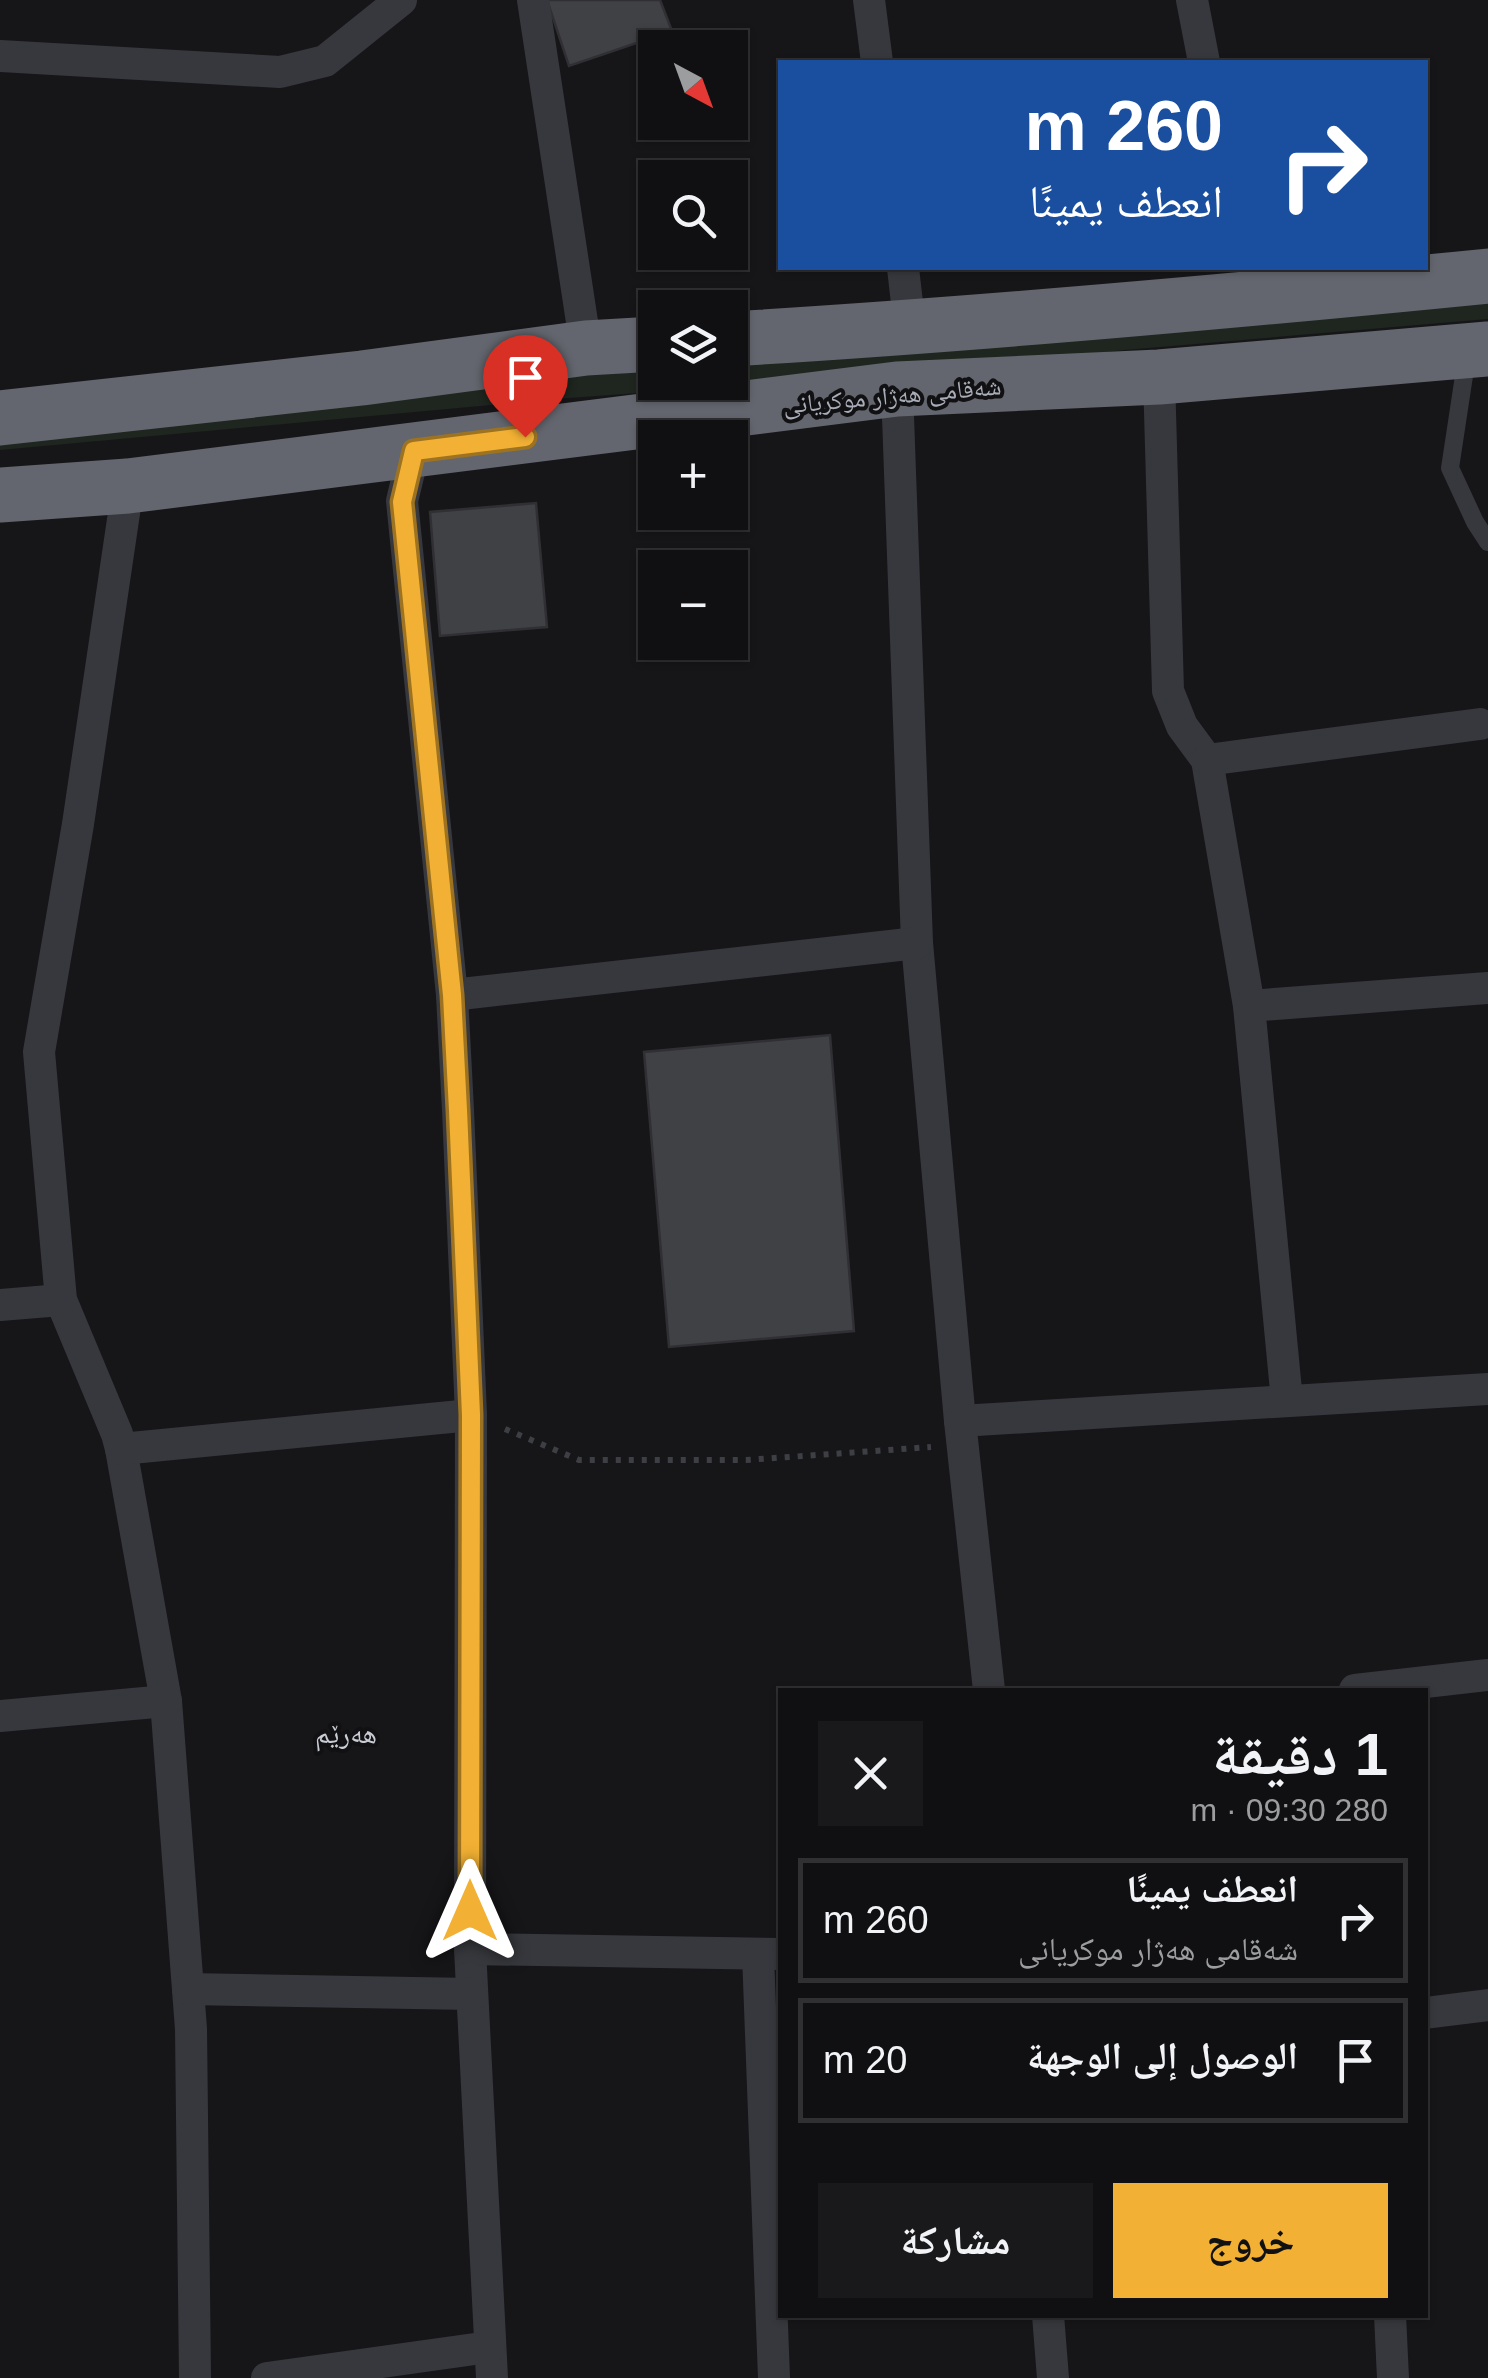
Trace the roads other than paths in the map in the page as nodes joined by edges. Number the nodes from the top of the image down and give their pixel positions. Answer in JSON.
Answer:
{"nodes":[{"id":1,"x":402,"y":0,"type":"edge"},
{"id":2,"x":533,"y":0,"type":"edge"},
{"id":3,"x":869,"y":0,"type":"edge"},
{"id":4,"x":1192,"y":0,"type":"edge"},
{"id":5,"x":0,"y":56,"type":"edge"},
{"id":6,"x":877,"y":60,"type":"edge"},
{"id":7,"x":1204,"y":60,"type":"edge"},
{"id":8,"x":903,"y":270,"type":"edge"},
{"id":9,"x":1488,"y":276,"type":"edge"},
{"id":10,"x":1246,"y":284,"type":"edge"},
{"id":11,"x":910,"y":329,"type":"junction"},
{"id":12,"x":748,"y":338,"type":"edge"},
{"id":13,"x":638,"y":345,"type":"edge"},
{"id":14,"x":586,"y":348,"type":"junction"},
{"id":15,"x":1478,"y":350,"type":"edge"},
{"id":16,"x":1159,"y":377,"type":"junction"},
{"id":17,"x":897,"y":390,"type":"junction"},
{"id":18,"x":0,"y":418,"type":"edge"},
{"id":19,"x":414,"y":451,"type":"junction"},
{"id":20,"x":128,"y":486,"type":"junction"},
{"id":21,"x":0,"y":495,"type":"edge"},
{"id":22,"x":1488,"y":542,"type":"edge"},
{"id":23,"x":1480,"y":724,"type":"dead end"},
{"id":24,"x":1207,"y":760,"type":"junction"},
{"id":25,"x":917,"y":943,"type":"junction"},
{"id":26,"x":1488,"y":988,"type":"edge"},
{"id":27,"x":452,"y":995,"type":"junction"},
{"id":28,"x":1249,"y":1006,"type":"junction"},
{"id":29,"x":61,"y":1300,"type":"junction"},
{"id":30,"x":0,"y":1306,"type":"edge"},
{"id":31,"x":1488,"y":1389,"type":"edge"},
{"id":32,"x":1287,"y":1401,"type":"junction"},
{"id":33,"x":471,"y":1415,"type":"junction"},
{"id":34,"x":961,"y":1433,"type":"junction"},
{"id":35,"x":121,"y":1449,"type":"junction"},
{"id":36,"x":1488,"y":1676,"type":"edge"},
{"id":37,"x":989,"y":1688,"type":"edge"},
{"id":38,"x":1374,"y":1688,"type":"edge"},
{"id":39,"x":166,"y":1701,"type":"junction"},
{"id":40,"x":0,"y":1716,"type":"edge"},
{"id":41,"x":470,"y":1950,"type":"junction"},
{"id":42,"x":769,"y":1954,"type":"edge"},
{"id":43,"x":188,"y":1989,"type":"junction"},
{"id":44,"x":472,"y":1994,"type":"junction"},
{"id":45,"x":1488,"y":2006,"type":"edge"},
{"id":46,"x":1428,"y":2012,"type":"edge"},
{"id":47,"x":1048,"y":2318,"type":"edge"},
{"id":48,"x":1390,"y":2318,"type":"edge"},
{"id":49,"x":491,"y":2363,"type":"edge"},
{"id":50,"x":196,"y":2378,"type":"edge"},
{"id":51,"x":267,"y":2378,"type":"edge"},
{"id":52,"x":774,"y":2378,"type":"edge"},
{"id":53,"x":1053,"y":2378,"type":"edge"},
{"id":54,"x":1393,"y":2378,"type":"edge"}],
"edges":[{"from":1,"to":5,"type":"street"},
{"from":2,"to":14,"type":"street"},
{"from":3,"to":6,"type":"street"},
{"from":4,"to":7,"type":"street"},
{"from":8,"to":11,"type":"street"},
{"from":9,"to":10,"type":"highway"},
{"from":10,"to":11,"type":"highway"},
{"from":11,"to":12,"type":"highway"},
{"from":13,"to":14,"type":"highway"},
{"from":14,"to":18,"type":"highway"},
{"from":15,"to":16,"type":"highway","name":"شەقامی ھەژار موکریانی"},
{"from":15,"to":22,"type":"lane"},
{"from":16,"to":17,"type":"highway","name":"شەقامی ھەژار موکریانی"},
{"from":16,"to":24,"type":"street"},
{"from":17,"to":19,"type":"highway","name":"شەقامی ھەژار موکریانی"},
{"from":17,"to":25,"type":"street"},
{"from":19,"to":20,"type":"highway","name":"شەقامی ھەژار موکریانی"},
{"from":19,"to":27,"type":"street"},
{"from":20,"to":21,"type":"highway","name":"شەقامی ھەژار موکریانی"},
{"from":20,"to":29,"type":"street"},
{"from":23,"to":24,"type":"street"},
{"from":24,"to":28,"type":"street"},
{"from":25,"to":27,"type":"street"},
{"from":25,"to":34,"type":"street"},
{"from":26,"to":28,"type":"street"},
{"from":27,"to":33,"type":"street"},
{"from":28,"to":32,"type":"street"},
{"from":29,"to":30,"type":"street"},
{"from":29,"to":35,"type":"street"},
{"from":31,"to":32,"type":"street"},
{"from":32,"to":34,"type":"street"},
{"from":33,"to":35,"type":"street"},
{"from":33,"to":41,"type":"street"},
{"from":34,"to":37,"type":"street"},
{"from":35,"to":39,"type":"street"},
{"from":36,"to":38,"type":"street"},
{"from":39,"to":40,"type":"street"},
{"from":39,"to":43,"type":"street"},
{"from":41,"to":42,"type":"street"},
{"from":41,"to":44,"type":"street"},
{"from":42,"to":52,"type":"street"},
{"from":43,"to":44,"type":"street"},
{"from":43,"to":50,"type":"street"},
{"from":44,"to":49,"type":"street"},
{"from":45,"to":46,"type":"street"},
{"from":47,"to":53,"type":"street"},
{"from":48,"to":54,"type":"street"},
{"from":49,"to":51,"type":"street"}]}
